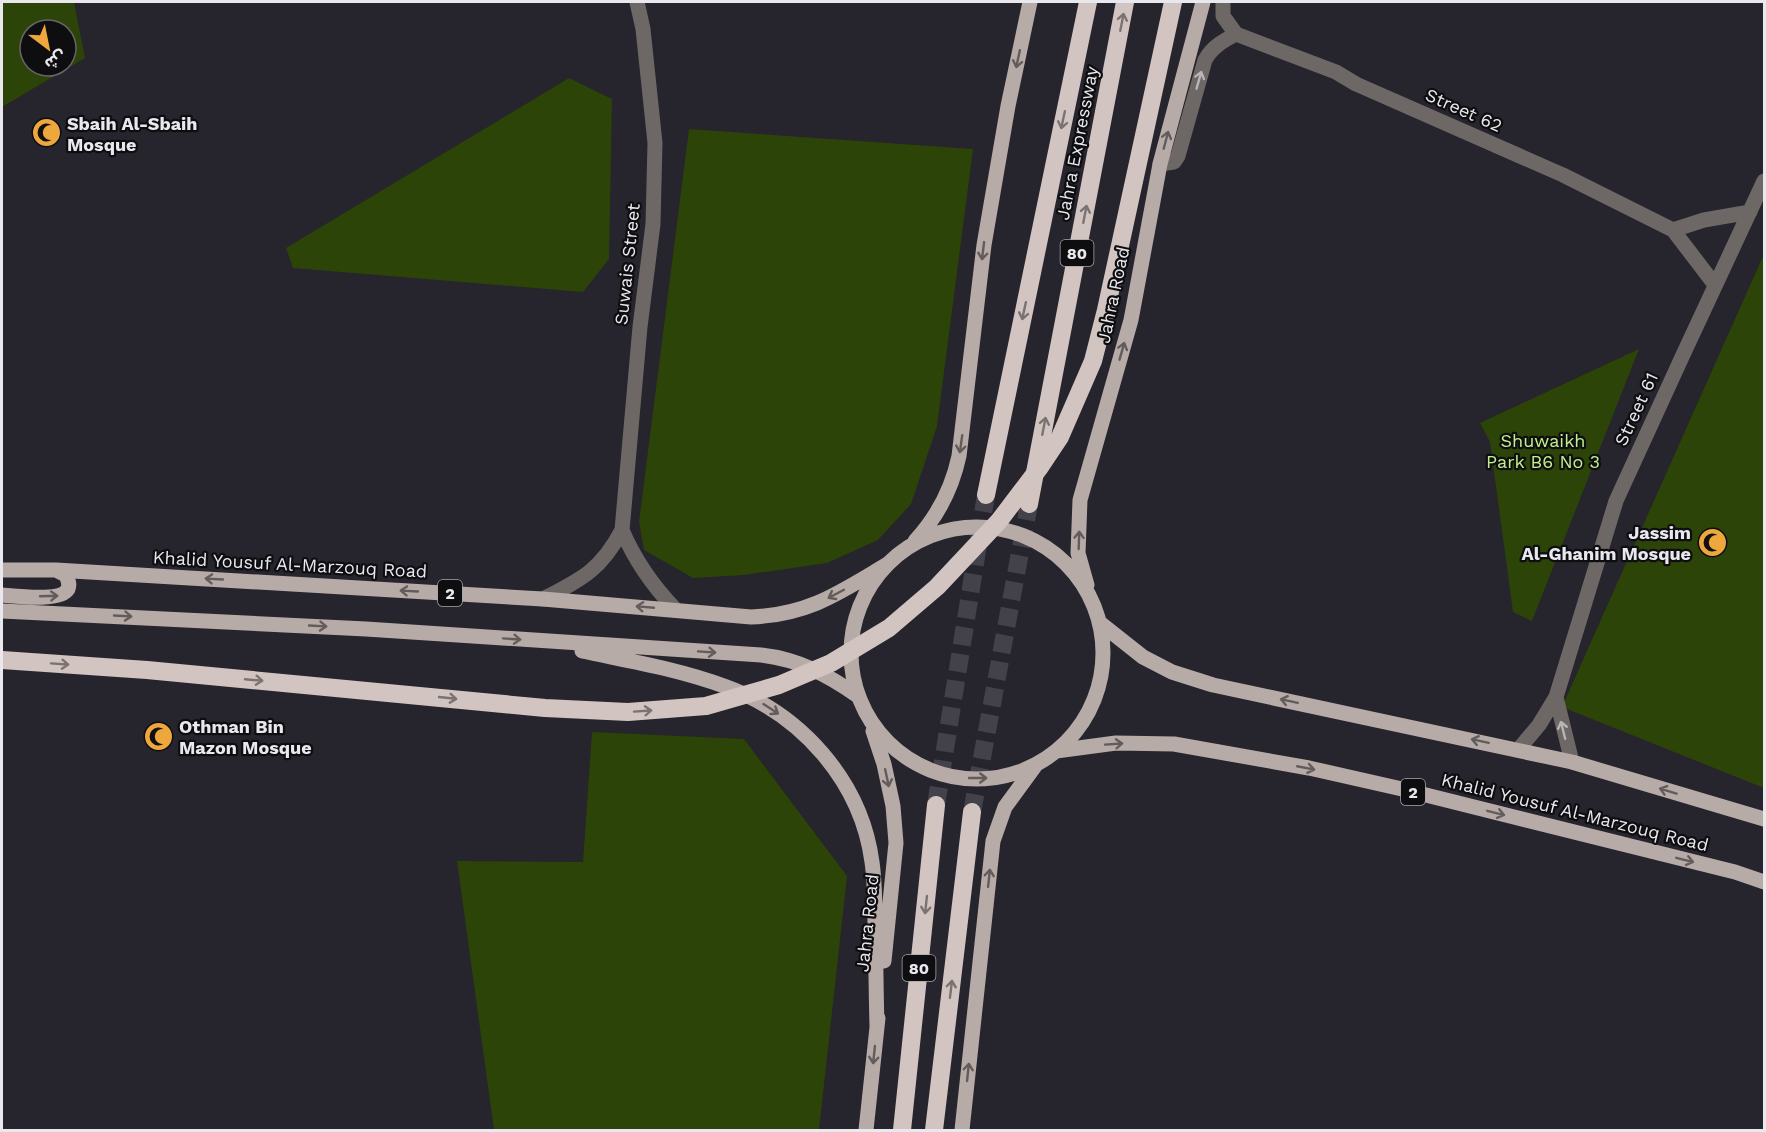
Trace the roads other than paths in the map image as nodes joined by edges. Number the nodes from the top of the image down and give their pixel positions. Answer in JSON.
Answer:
{"nodes":[{"id":1,"x":637,"y":2,"type":"edge"},
{"id":2,"x":1030,"y":2,"type":"edge"},
{"id":3,"x":1088,"y":2,"type":"edge"},
{"id":4,"x":1125,"y":2,"type":"edge"},
{"id":5,"x":1173,"y":2,"type":"edge"},
{"id":6,"x":1203,"y":2,"type":"edge"},
{"id":7,"x":1223,"y":2,"type":"edge"},
{"id":8,"x":1236,"y":34,"type":"junction"},
{"id":9,"x":1160,"y":164,"type":"junction"},
{"id":10,"x":1764,"y":181,"type":"edge"},
{"id":11,"x":1750,"y":212,"type":"junction"},
{"id":12,"x":1673,"y":230,"type":"junction"},
{"id":13,"x":1715,"y":285,"type":"junction"},
{"id":14,"x":986,"y":495,"type":"tunnel mouth"},
{"id":15,"x":1029,"y":504,"type":"tunnel mouth"},
{"id":16,"x":622,"y":530,"type":"junction"},
{"id":17,"x":910,"y":547,"type":"junction"},
{"id":18,"x":886,"y":565,"type":"junction"},
{"id":19,"x":2,"y":570,"type":"edge"},
{"id":20,"x":56,"y":570,"type":"junction"},
{"id":21,"x":2,"y":596,"type":"edge"},
{"id":22,"x":1090,"y":597,"type":"junction"},
{"id":23,"x":543,"y":598,"type":"junction"},
{"id":24,"x":675,"y":609,"type":"junction"},
{"id":25,"x":2,"y":610,"type":"edge"},
{"id":26,"x":1100,"y":623,"type":"junction"},
{"id":27,"x":535,"y":640,"type":"junction"},
{"id":28,"x":2,"y":660,"type":"edge"},
{"id":29,"x":858,"y":696,"type":"junction"},
{"id":30,"x":1556,"y":697,"type":"junction"},
{"id":31,"x":871,"y":722,"type":"junction"},
{"id":32,"x":1518,"y":750,"type":"junction"},
{"id":33,"x":1056,"y":751,"type":"junction"},
{"id":34,"x":1572,"y":762,"type":"junction"},
{"id":35,"x":1035,"y":765,"type":"junction"},
{"id":36,"x":936,"y":805,"type":"tunnel mouth"},
{"id":37,"x":972,"y":812,"type":"tunnel mouth"},
{"id":38,"x":1764,"y":819,"type":"edge"},
{"id":39,"x":1764,"y":882,"type":"edge"},
{"id":40,"x":877,"y":1026,"type":"junction"},
{"id":41,"x":866,"y":1131,"type":"edge"},
{"id":42,"x":902,"y":1131,"type":"edge"},
{"id":43,"x":934,"y":1131,"type":"edge"},
{"id":44,"x":962,"y":1131,"type":"edge"}],
"edges":[{"from":1,"to":16,"type":"street","name":"Suwais Street"},
{"from":2,"to":17,"type":"main road","one_way":true},
{"from":3,"to":14,"type":"highway","name":"Jahra Expressway","number":"80","one_way":true},
{"from":15,"to":4,"type":"highway","name":"Jahra Expressway","number":"80","one_way":true},
{"from":28,"to":5,"type":"highway","one_way":true,"bridge":true},
{"from":9,"to":6,"type":"main road","name":"Jahra Road","one_way":true},
{"from":7,"to":8,"type":"street"},
{"from":9,"to":8,"type":"street","one_way":true},
{"from":8,"to":12,"type":"street","name":"Street 62"},
{"from":22,"to":9,"type":"main road","name":"Jahra Road","one_way":true},
{"from":10,"to":11,"type":"street","name":"Street 61"},
{"from":11,"to":12,"type":"street"},
{"from":11,"to":13,"type":"street","name":"Street 61"},
{"from":12,"to":13,"type":"street","name":"Street 62"},
{"from":13,"to":30,"type":"street","name":"Street 61"},
{"from":16,"to":23,"type":"street","name":"Suwais Street"},
{"from":16,"to":24,"type":"street"},
{"from":17,"to":18,"type":"main road"},
{"from":17,"to":22,"type":"main road"},
{"from":18,"to":24,"type":"main road","name":"Khalid Yousuf Al-Marzouq Road","number":"2","one_way":true},
{"from":18,"to":29,"type":"main road"},
{"from":19,"to":20,"type":"main road","name":"Khalid Yousuf Al-Marzouq Road","number":"2"},
{"from":21,"to":20,"type":"main road","one_way":true},
{"from":23,"to":20,"type":"main road","name":"Khalid Yousuf Al-Marzouq Road","number":"2","one_way":true},
{"from":22,"to":26,"type":"main road"},
{"from":24,"to":23,"type":"main road","name":"Khalid Yousuf Al-Marzouq Road","number":"2","one_way":true},
{"from":25,"to":27,"type":"main road","one_way":true},
{"from":32,"to":26,"type":"main road","one_way":true},
{"from":26,"to":33,"type":"main road"},
{"from":27,"to":29,"type":"main road","one_way":true},
{"from":27,"to":40,"type":"main road","one_way":true},
{"from":29,"to":31,"type":"main road"},
{"from":30,"to":32,"type":"street","name":"Street 61"},
{"from":34,"to":30,"type":"street","name":"Street 61","one_way":true},
{"from":31,"to":35,"type":"main road","one_way":true},
{"from":31,"to":40,"type":"main road","name":"Jahra Road","one_way":true},
{"from":32,"to":34,"type":"main road"},
{"from":33,"to":35,"type":"main road"},
{"from":33,"to":39,"type":"main road","name":"Khalid Yousuf Al-Marzouq Road","number":"2","one_way":true},
{"from":38,"to":34,"type":"main road","one_way":true},
{"from":44,"to":35,"type":"main road","one_way":true},
{"from":36,"to":42,"type":"highway","number":"80","one_way":true},
{"from":43,"to":37,"type":"highway","number":"80","one_way":true},
{"from":40,"to":41,"type":"main road","name":"Jahra Road","one_way":true}]}
